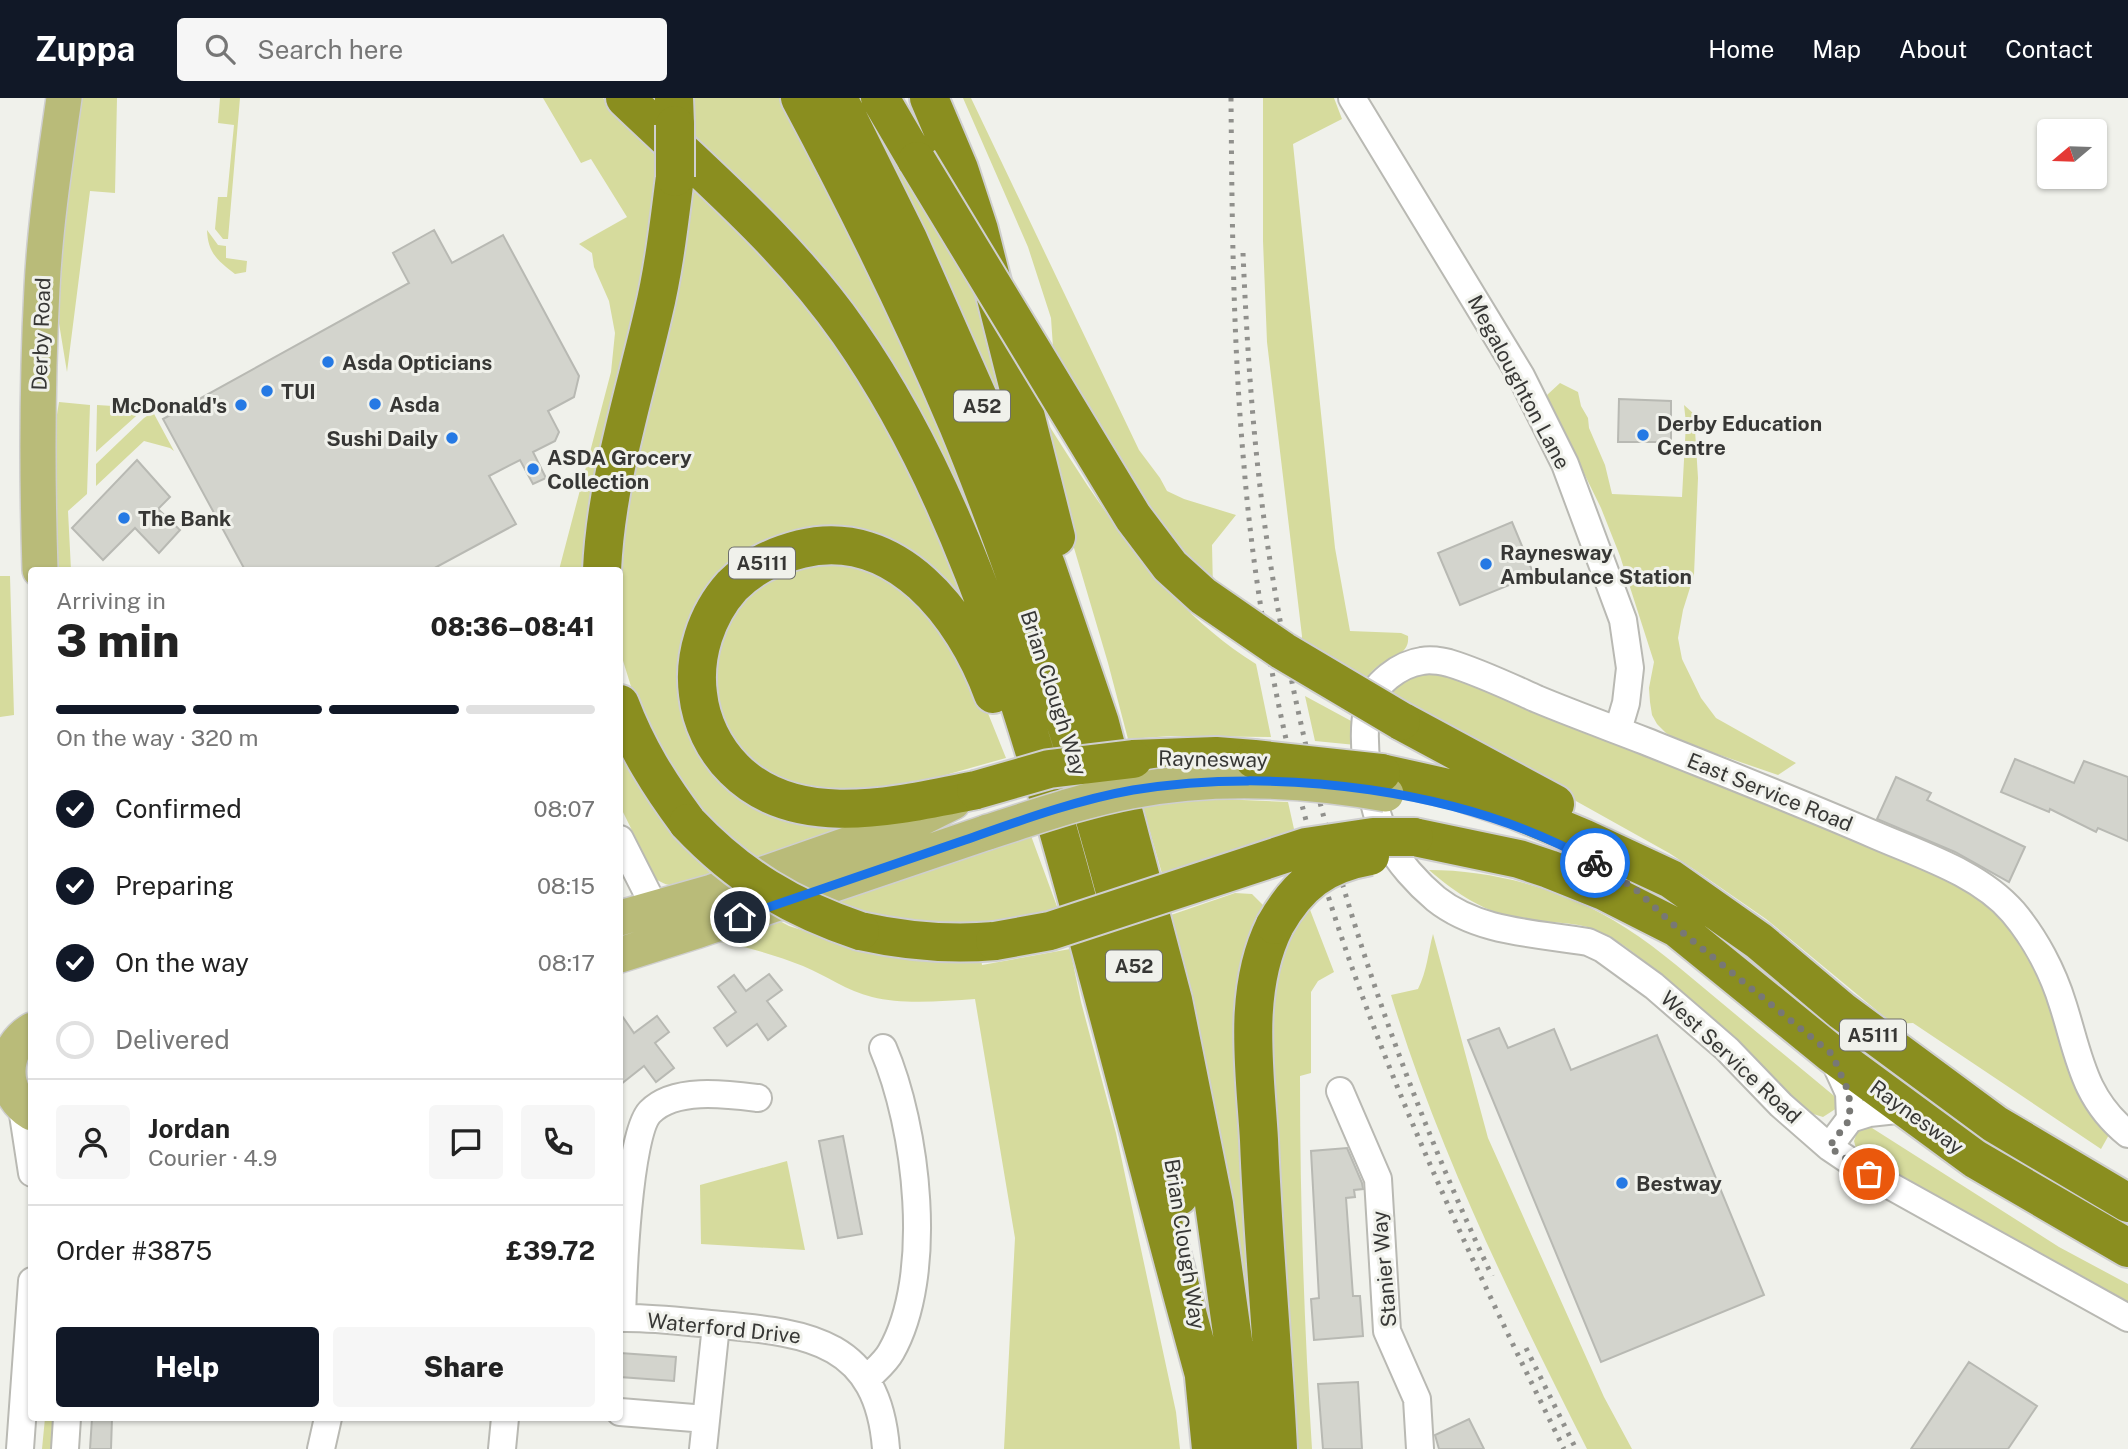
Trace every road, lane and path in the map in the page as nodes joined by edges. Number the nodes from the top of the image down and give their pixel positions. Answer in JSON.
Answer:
{"nodes":[{"id":1,"x":64,"y":98,"type":"edge"},
{"id":2,"x":625,"y":98,"type":"edge"},
{"id":3,"x":800,"y":98,"type":"edge"},
{"id":4,"x":838,"y":98,"type":"edge"},
{"id":5,"x":880,"y":98,"type":"edge"},
{"id":6,"x":929,"y":98,"type":"edge"},
{"id":7,"x":1352,"y":98,"type":"edge"},
{"id":8,"x":674,"y":111,"type":"edge"},
{"id":9,"x":40,"y":567,"type":"edge"},
{"id":10,"x":602,"y":567,"type":"edge"},
{"id":11,"x":623,"y":712,"type":"edge"},
{"id":12,"x":1100,"y":723,"type":"junction"},
{"id":13,"x":1618,"y":730,"type":"junction"},
{"id":14,"x":1379,"y":784,"type":"junction"},
{"id":15,"x":976,"y":790,"type":"junction"},
{"id":16,"x":1430,"y":843,"type":"junction"},
{"id":17,"x":623,"y":845,"type":"edge"},
{"id":18,"x":1068,"y":866,"type":"junction"},
{"id":19,"x":1671,"y":879,"type":"junction"},
{"id":20,"x":655,"y":908,"type":"junction"},
{"id":21,"x":623,"y":917,"type":"edge"},
{"id":22,"x":1677,"y":928,"type":"junction"},
{"id":23,"x":623,"y":953,"type":"edge"},
{"id":24,"x":13,"y":1046,"type":"edge"},
{"id":25,"x":883,"y":1048,"type":"dead end"},
{"id":26,"x":1832,"y":1054,"type":"junction"},
{"id":27,"x":1340,"y":1091,"type":"dead end"},
{"id":28,"x":758,"y":1098,"type":"dead end"},
{"id":29,"x":18,"y":1107,"type":"edge"},
{"id":30,"x":1906,"y":1109,"type":"junction"},
{"id":31,"x":1850,"y":1119,"type":"junction"},
{"id":32,"x":2128,"y":1134,"type":"edge"},
{"id":33,"x":1829,"y":1147,"type":"junction"},
{"id":34,"x":28,"y":1154,"type":"edge"},
{"id":35,"x":626,"y":1182,"type":"edge"},
{"id":36,"x":2128,"y":1203,"type":"edge"},
{"id":37,"x":2128,"y":1248,"type":"edge"},
{"id":38,"x":623,"y":1281,"type":"edge"},
{"id":39,"x":623,"y":1318,"type":"edge"},
{"id":40,"x":2128,"y":1318,"type":"edge"},
{"id":41,"x":716,"y":1325,"type":"junction"},
{"id":42,"x":28,"y":1365,"type":"edge"},
{"id":43,"x":866,"y":1380,"type":"junction"},
{"id":44,"x":1206,"y":1382,"type":"junction"},
{"id":45,"x":623,"y":1412,"type":"edge"},
{"id":46,"x":706,"y":1419,"type":"junction"},
{"id":47,"x":67,"y":1421,"type":"edge"},
{"id":48,"x":327,"y":1421,"type":"edge"},
{"id":49,"x":505,"y":1421,"type":"edge"},
{"id":50,"x":20,"y":1449,"type":"edge"},
{"id":51,"x":65,"y":1449,"type":"edge"},
{"id":52,"x":321,"y":1449,"type":"edge"},
{"id":53,"x":502,"y":1449,"type":"edge"},
{"id":54,"x":703,"y":1449,"type":"edge"},
{"id":55,"x":886,"y":1449,"type":"edge"},
{"id":56,"x":1211,"y":1449,"type":"edge"},
{"id":57,"x":1245,"y":1449,"type":"edge"},
{"id":58,"x":1278,"y":1449,"type":"edge"},
{"id":59,"x":1420,"y":1449,"type":"edge"}],
"edges":[{"from":1,"to":9,"type":"main road","name":"Derby Road"},
{"from":2,"to":18,"type":"highway"},
{"from":3,"to":44,"type":"highway","name":"Brian Clough Way","number":"A52"},
{"from":4,"to":12,"type":"highway","name":"Brian Clough Way","number":"A52"},
{"from":5,"to":19,"type":"highway","bridge":true},
{"from":6,"to":12,"type":"highway"},
{"from":7,"to":13,"type":"street","name":"Megaloughton Lane"},
{"from":8,"to":10,"type":"highway","bridge":true},
{"from":11,"to":16,"type":"highway","number":"A5111","bridge":true},
{"from":12,"to":57,"type":"highway","name":"Brian Clough Way","number":"A52"},
{"from":13,"to":14,"type":"street","name":"East Service Road"},
{"from":13,"to":32,"type":"street","name":"East Service Road"},
{"from":14,"to":15,"type":"highway","name":"Raynesway","number":"A5111","bridge":true},
{"from":14,"to":19,"type":"highway","name":"Raynesway","number":"A5111"},
{"from":14,"to":22,"type":"main road","name":"Raynesway"},
{"from":14,"to":23,"type":"main road","name":"Raynesway","bridge":true},
{"from":14,"to":33,"type":"street","name":"West Service Road"},
{"from":15,"to":18,"type":"highway","number":"A5111"},
{"from":15,"to":20,"type":"main road","name":"Raynesway"},
{"from":16,"to":22,"type":"highway","number":"A5111"},
{"from":16,"to":58,"type":"highway","bridge":true},
{"from":17,"to":20,"type":"street"},
{"from":18,"to":44,"type":"highway"},
{"from":19,"to":36,"type":"highway","name":"Raynesway","number":"A5111"},
{"from":20,"to":21,"type":"main road","name":"Raynesway"},
{"from":22,"to":26,"type":"highway","name":"Raynesway","number":"A5111"},
{"from":24,"to":29,"type":"main road"},
{"from":25,"to":43,"type":"street"},
{"from":26,"to":30,"type":"highway","name":"Raynesway","number":"A5111"},
{"from":26,"to":31,"type":"street"},
{"from":27,"to":59,"type":"street","name":"Stanier Way"},
{"from":28,"to":35,"type":"street"},
{"from":29,"to":34,"type":"street"},
{"from":30,"to":31,"type":"street"},
{"from":30,"to":37,"type":"highway","name":"Raynesway","number":"A5111"},
{"from":31,"to":33,"type":"street"},
{"from":33,"to":40,"type":"street","name":"West Service Road"},
{"from":35,"to":38,"type":"street"},
{"from":39,"to":41,"type":"street","name":"Waterford Drive"},
{"from":41,"to":43,"type":"street","name":"Waterford Drive"},
{"from":41,"to":46,"type":"street"},
{"from":42,"to":50,"type":"street"},
{"from":43,"to":55,"type":"street","name":"Waterford Drive"},
{"from":44,"to":56,"type":"highway","name":"Brian Clough Way","number":"A52"},
{"from":45,"to":46,"type":"street"},
{"from":46,"to":54,"type":"street"},
{"from":47,"to":51,"type":"street"},
{"from":48,"to":52,"type":"street"},
{"from":49,"to":53,"type":"street"}]}
